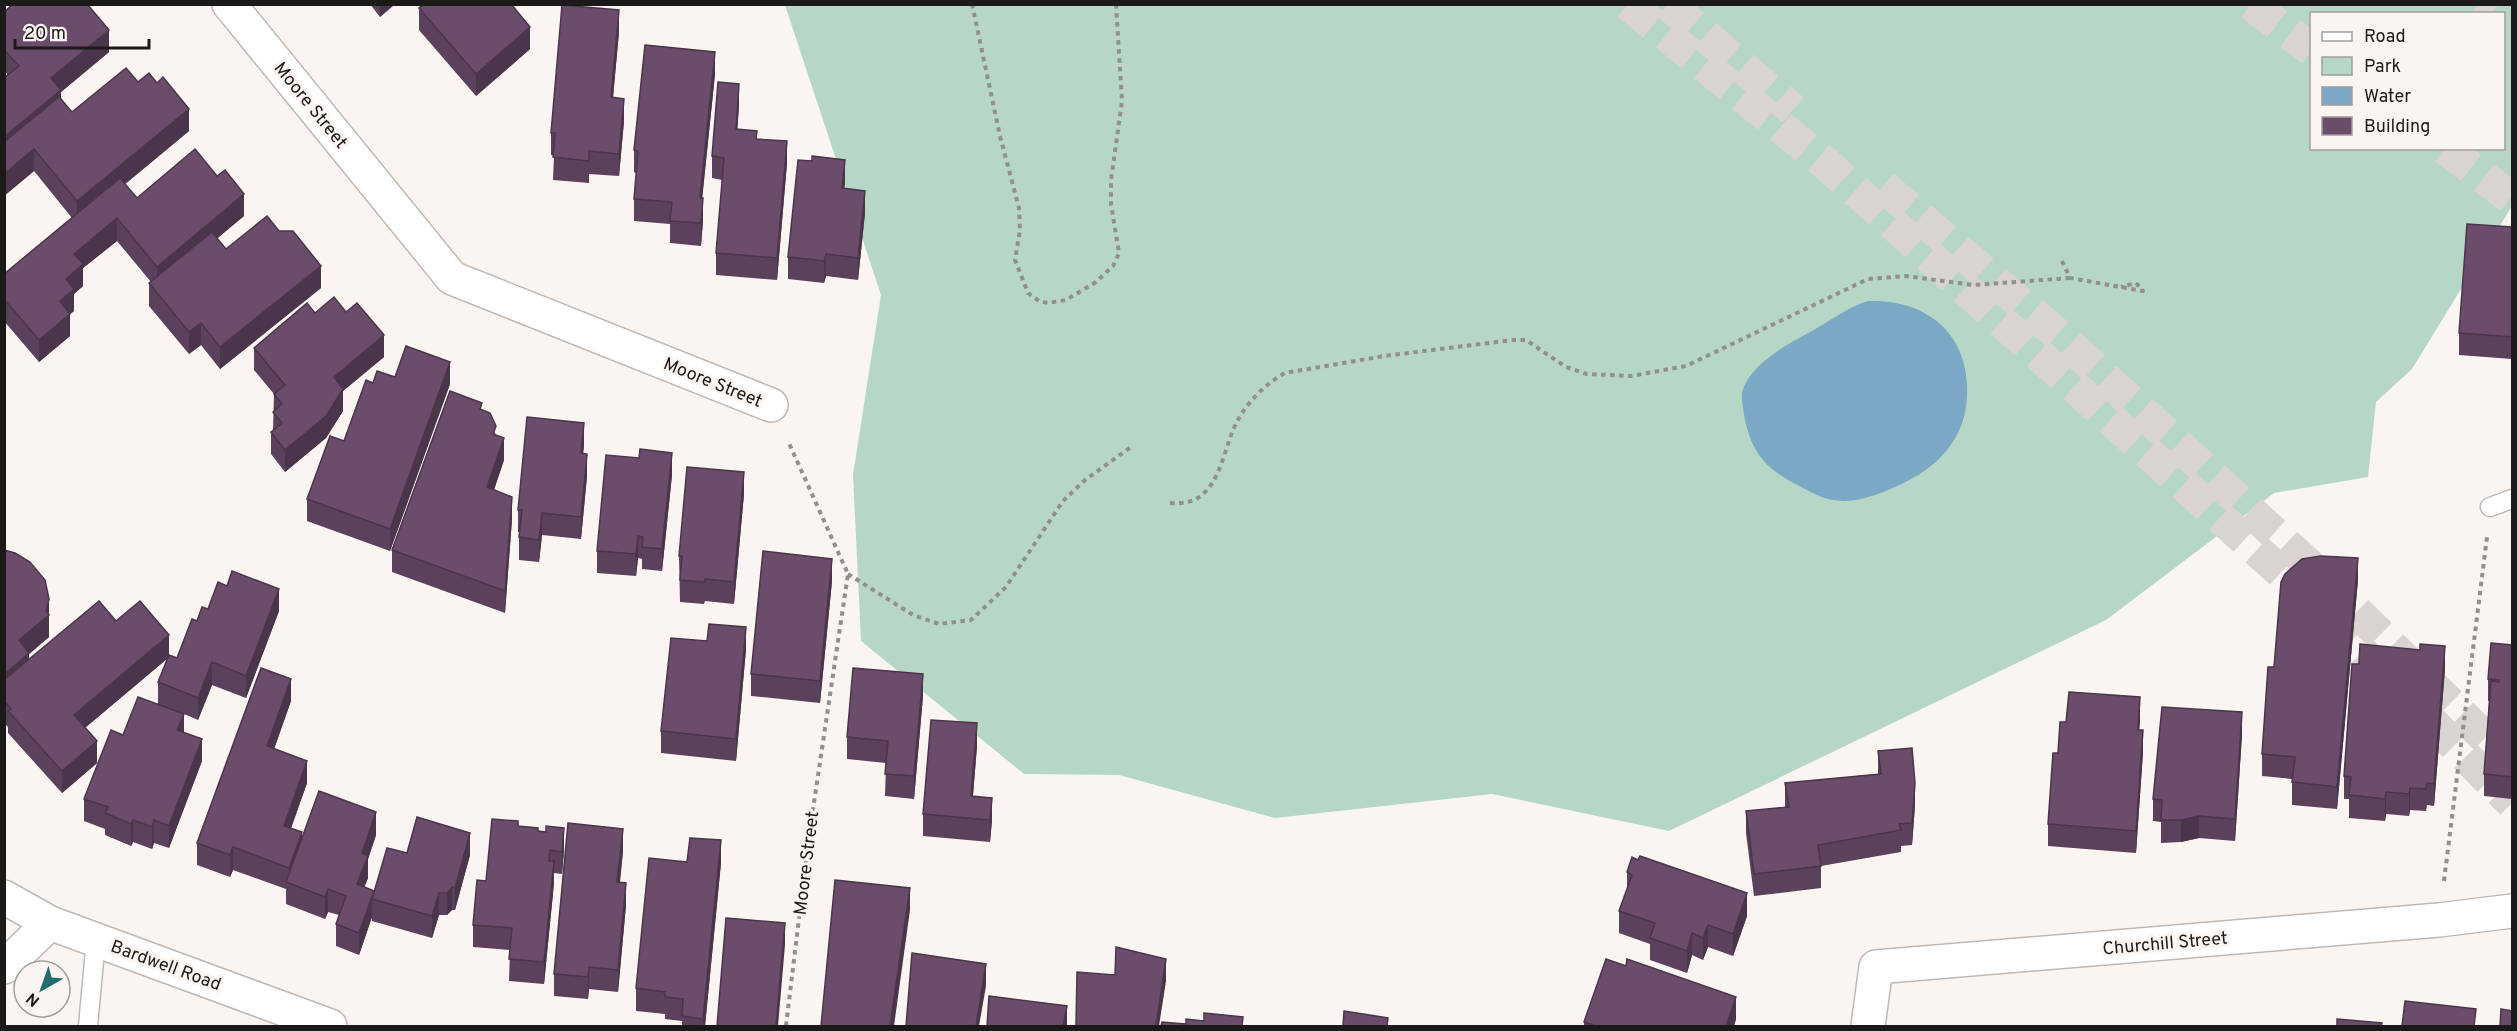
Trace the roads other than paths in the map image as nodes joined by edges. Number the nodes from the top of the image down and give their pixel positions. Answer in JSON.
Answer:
{"nodes":[{"id":1,"x":229,"y":4,"type":"edge"},
{"id":2,"x":771,"y":405,"type":"road end"},
{"id":3,"x":2512,"y":499,"type":"edge"},
{"id":4,"x":2490,"y":507,"type":"road end"},
{"id":5,"x":4,"y":897,"type":"edge"},
{"id":6,"x":2512,"y":911,"type":"edge"},
{"id":7,"x":50,"y":923,"type":"junction"},
{"id":8,"x":96,"y":940,"type":"junction"},
{"id":9,"x":4,"y":967,"type":"edge"},
{"id":10,"x":88,"y":1026,"type":"edge"},
{"id":11,"x":330,"y":1026,"type":"edge"},
{"id":12,"x":1868,"y":1026,"type":"edge"}],
"edges":[{"from":1,"to":2,"type":"street","name":"Moore Street"},
{"from":3,"to":4,"type":"lane"},
{"from":5,"to":7,"type":"street","name":"Bardwell Road"},
{"from":6,"to":12,"type":"street","name":"Churchill Street"},
{"from":7,"to":8,"type":"street","name":"Bardwell Road"},
{"from":7,"to":9,"type":"street"},
{"from":8,"to":10,"type":"lane"},
{"from":8,"to":11,"type":"street","name":"Bardwell Road"}]}
